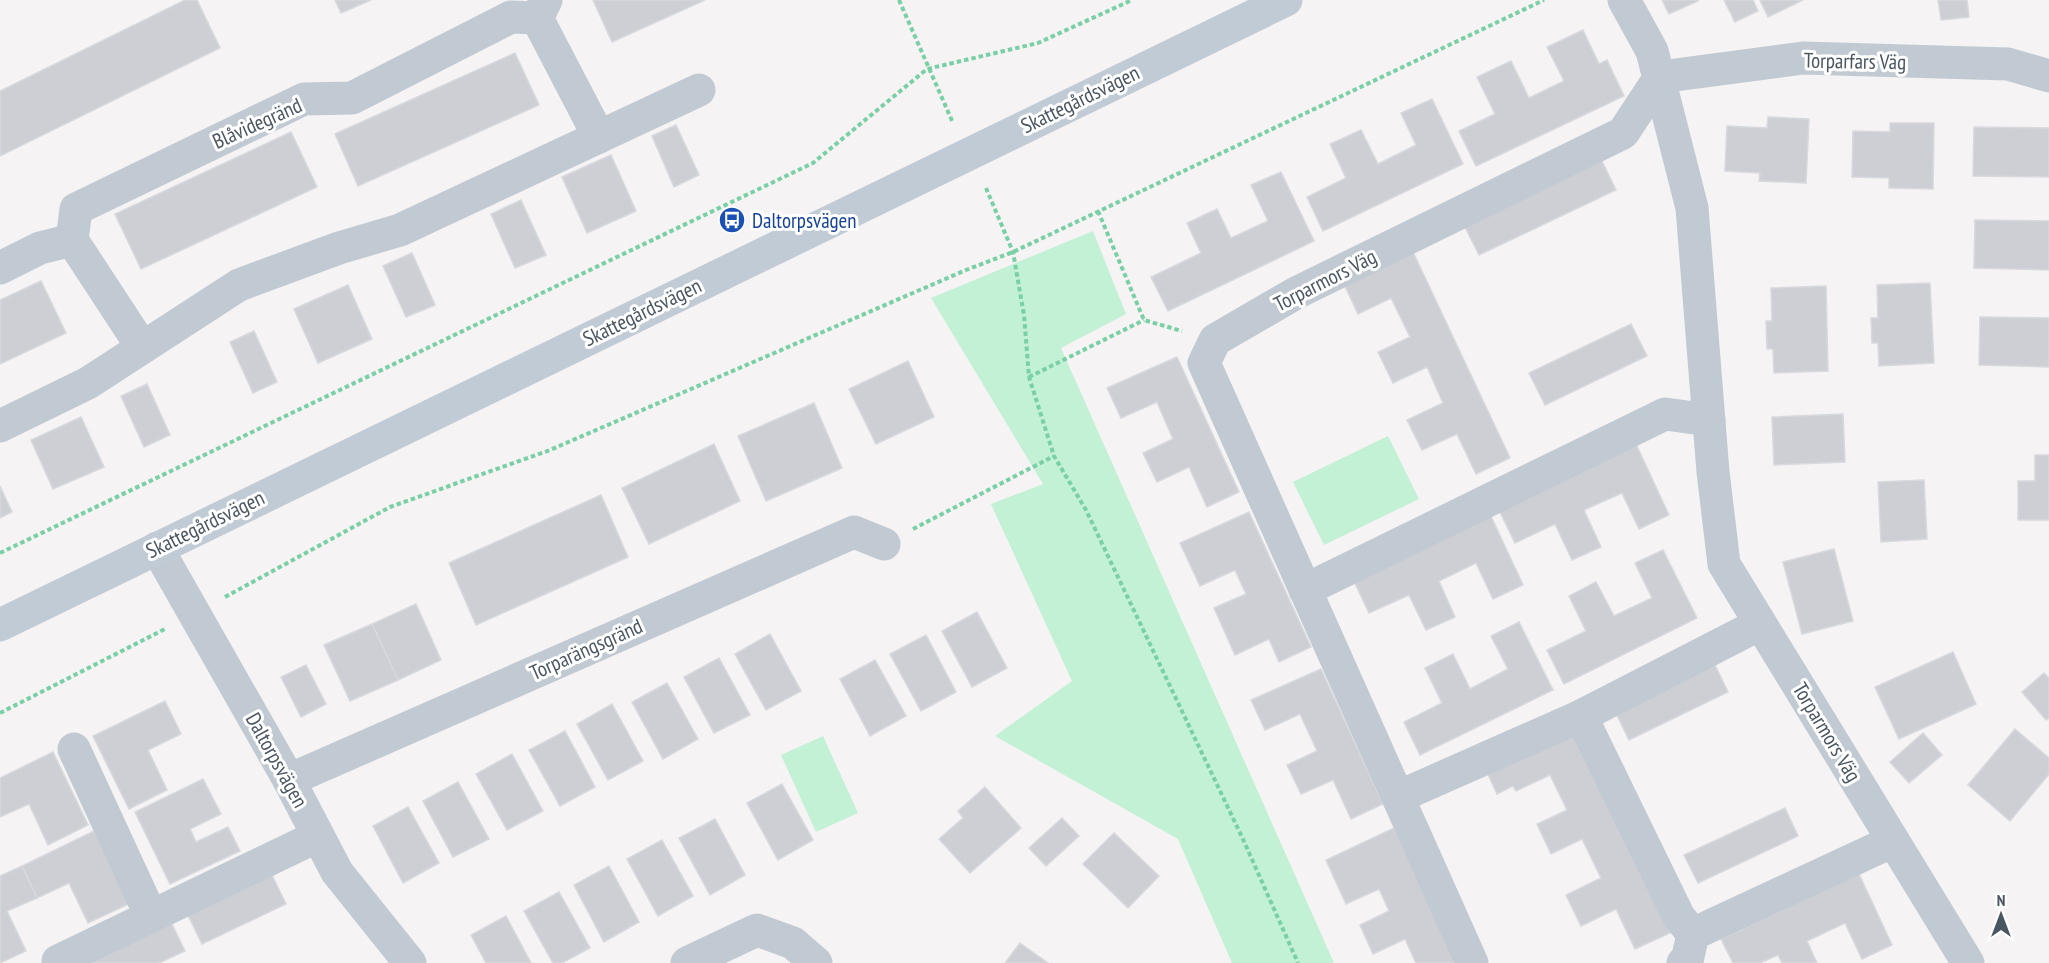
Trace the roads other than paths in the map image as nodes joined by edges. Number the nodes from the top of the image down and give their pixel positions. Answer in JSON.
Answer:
{"nodes":[{"id":1,"x":1286,"y":0,"type":"edge"},
{"id":2,"x":1624,"y":0,"type":"edge"},
{"id":3,"x":541,"y":9,"type":"edge"},
{"id":4,"x":2049,"y":76,"type":"edge"},
{"id":5,"x":1660,"y":77,"type":"junction"},
{"id":6,"x":699,"y":90,"type":"dead end"},
{"id":7,"x":599,"y":137,"type":"junction"},
{"id":8,"x":72,"y":240,"type":"junction"},
{"id":9,"x":0,"y":268,"type":"edge"},
{"id":10,"x":142,"y":347,"type":"junction"},
{"id":11,"x":1709,"y":420,"type":"junction"},
{"id":12,"x":0,"y":426,"type":"edge"},
{"id":13,"x":884,"y":544,"type":"road end"},
{"id":14,"x":157,"y":548,"type":"junction"},
{"id":15,"x":1305,"y":590,"type":"junction"},
{"id":16,"x":1760,"y":624,"type":"junction"},
{"id":17,"x":0,"y":625,"type":"edge"},
{"id":18,"x":1581,"y":716,"type":"junction"},
{"id":19,"x":74,"y":750,"type":"dead end"},
{"id":20,"x":289,"y":780,"type":"junction"},
{"id":21,"x":1398,"y":797,"type":"junction"},
{"id":22,"x":318,"y":836,"type":"junction"},
{"id":23,"x":1893,"y":841,"type":"junction"},
{"id":24,"x":151,"y":916,"type":"junction"},
{"id":25,"x":1688,"y":948,"type":"edge"},
{"id":26,"x":57,"y":962,"type":"edge"},
{"id":27,"x":410,"y":963,"type":"edge"},
{"id":28,"x":687,"y":963,"type":"edge"},
{"id":29,"x":816,"y":963,"type":"edge"},
{"id":30,"x":1472,"y":963,"type":"edge"},
{"id":31,"x":1968,"y":963,"type":"edge"}],
"edges":[{"from":1,"to":14,"type":"street","name":"Skattegårdsvägen"},
{"from":2,"to":5,"type":"street","name":"Torparmors Väg"},
{"from":3,"to":7,"type":"street","name":"Blåvidegränd"},
{"from":3,"to":8,"type":"street","name":"Blåvidegränd"},
{"from":4,"to":5,"type":"street","name":"Torparfars Väg"},
{"from":5,"to":11,"type":"street","name":"Torparmors Väg"},
{"from":5,"to":15,"type":"street","name":"Torparmors Väg"},
{"from":6,"to":7,"type":"street"},
{"from":7,"to":10,"type":"street"},
{"from":8,"to":9,"type":"street"},
{"from":8,"to":10,"type":"street"},
{"from":10,"to":12,"type":"street"},
{"from":11,"to":15,"type":"street"},
{"from":11,"to":16,"type":"street","name":"Torparmors Väg"},
{"from":13,"to":20,"type":"street","name":"Torparängsgränd"},
{"from":14,"to":17,"type":"street","name":"Skattegårdsvägen"},
{"from":14,"to":20,"type":"street","name":"Daltorpsvägen"},
{"from":15,"to":21,"type":"street"},
{"from":16,"to":18,"type":"street"},
{"from":16,"to":23,"type":"street","name":"Torparmors Väg"},
{"from":18,"to":21,"type":"street"},
{"from":18,"to":25,"type":"street"},
{"from":19,"to":24,"type":"street"},
{"from":20,"to":22,"type":"street","name":"Daltorpsvägen"},
{"from":21,"to":30,"type":"street"},
{"from":22,"to":24,"type":"street"},
{"from":22,"to":27,"type":"street","name":"Daltorpsvägen"},
{"from":23,"to":25,"type":"street"},
{"from":23,"to":31,"type":"street","name":"Torparmors Väg"},
{"from":24,"to":26,"type":"street"},
{"from":28,"to":29,"type":"street"}]}
